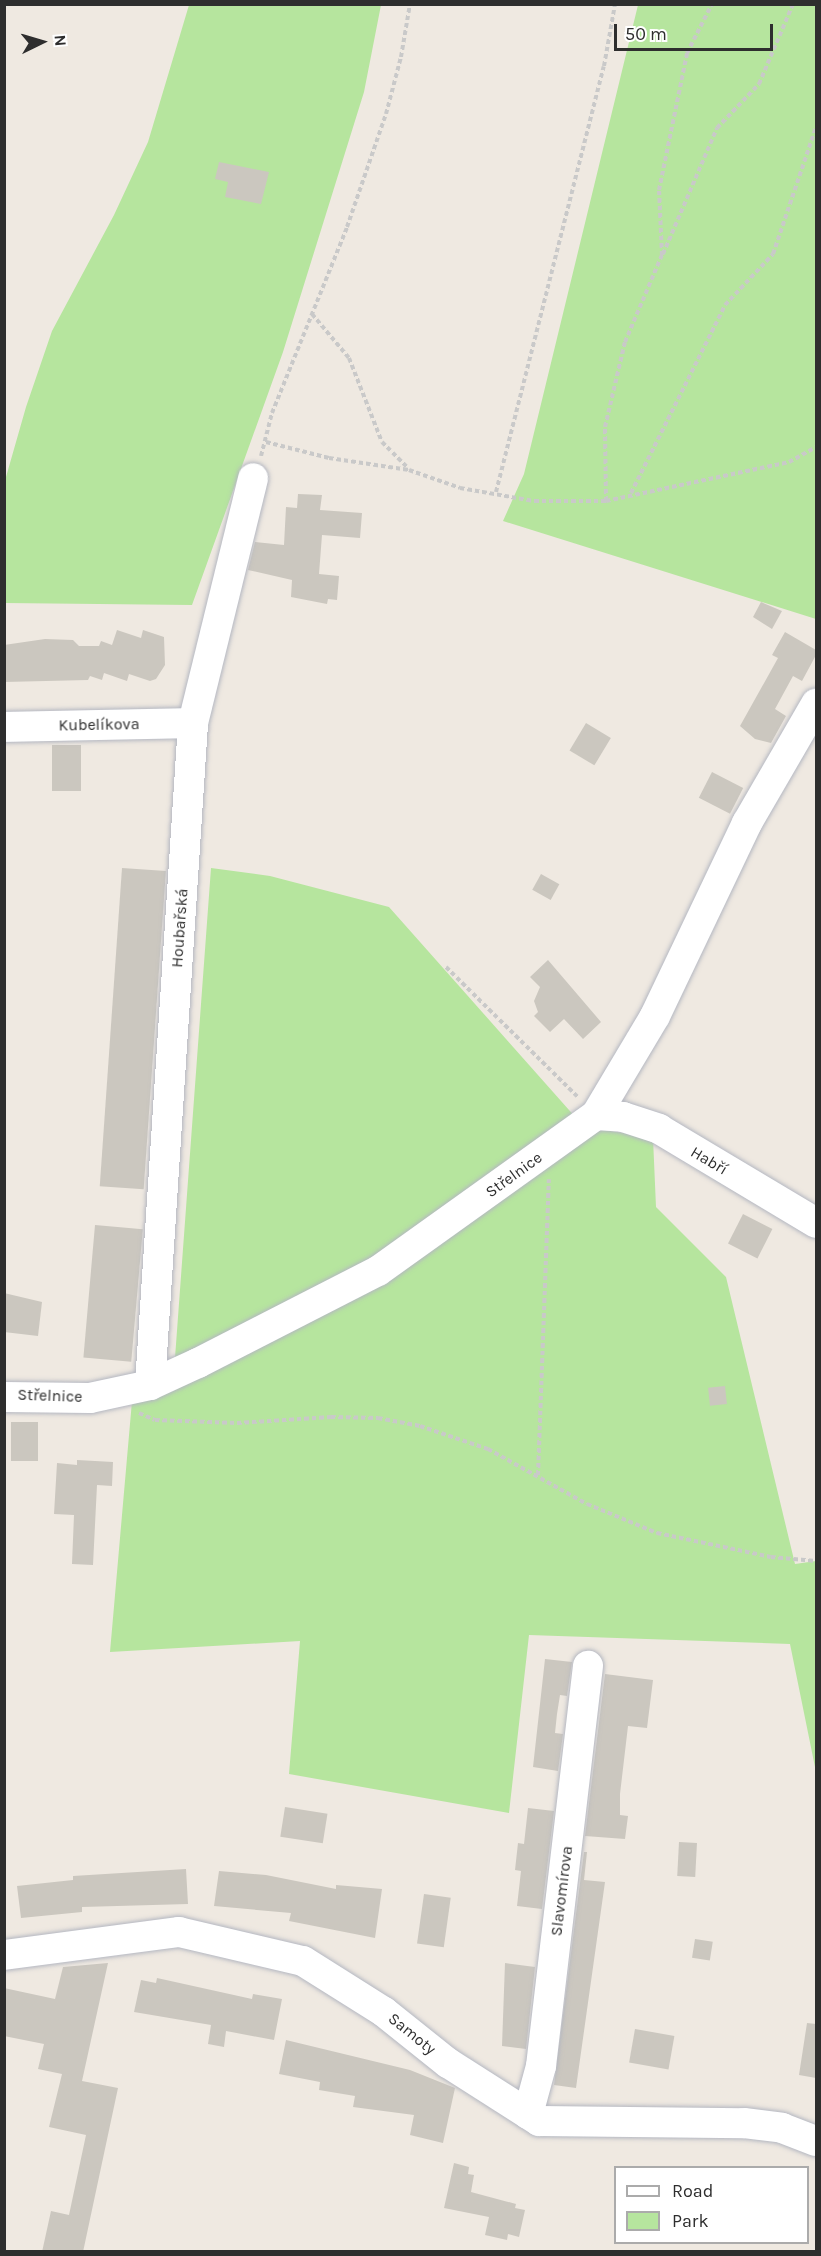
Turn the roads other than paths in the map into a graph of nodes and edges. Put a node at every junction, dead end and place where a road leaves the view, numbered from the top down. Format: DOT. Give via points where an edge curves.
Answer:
graph roads {
  1 [pos="253,478"];
  2 [pos="816,704"];
  3 [pos="194,723"];
  4 [pos="4,727"];
  5 [pos="596,1115"];
  6 [pos="816,1224"];
  7 [pos="150,1385"];
  8 [pos="4,1396"];
  9 [pos="588,1666"];
  10 [pos="4,1955"];
  11 [pos="528,2114"];
  12 [pos="816,2140"];
  1 -- 3 [label="street, Houbařská"];
  2 -- 5 [label="street, Střelnice" via="747,823 656,1016"];
  3 -- 4 [label="street, Kubelíkova"];
  3 -- 7 [label="street, Houbařská"];
  5 -- 6 [label="street, Habří" via="623,1117 659,1129"];
  5 -- 7 [label="street, Střelnice" via="378,1271 283,1322"];
  7 -- 8 [label="street, Střelnice" via="71,1400 27,1394"];
  9 -- 11 [label="street, Slavomírova" via="541,2066"];
  10 -- 11 [label="street, Samoty" via="179,1932 303,1961 384,2012 448,2063"];
  11 -- 12 [label="street, Samoty" via="539,2121 603,2124 744,2123 782,2128"];
}
